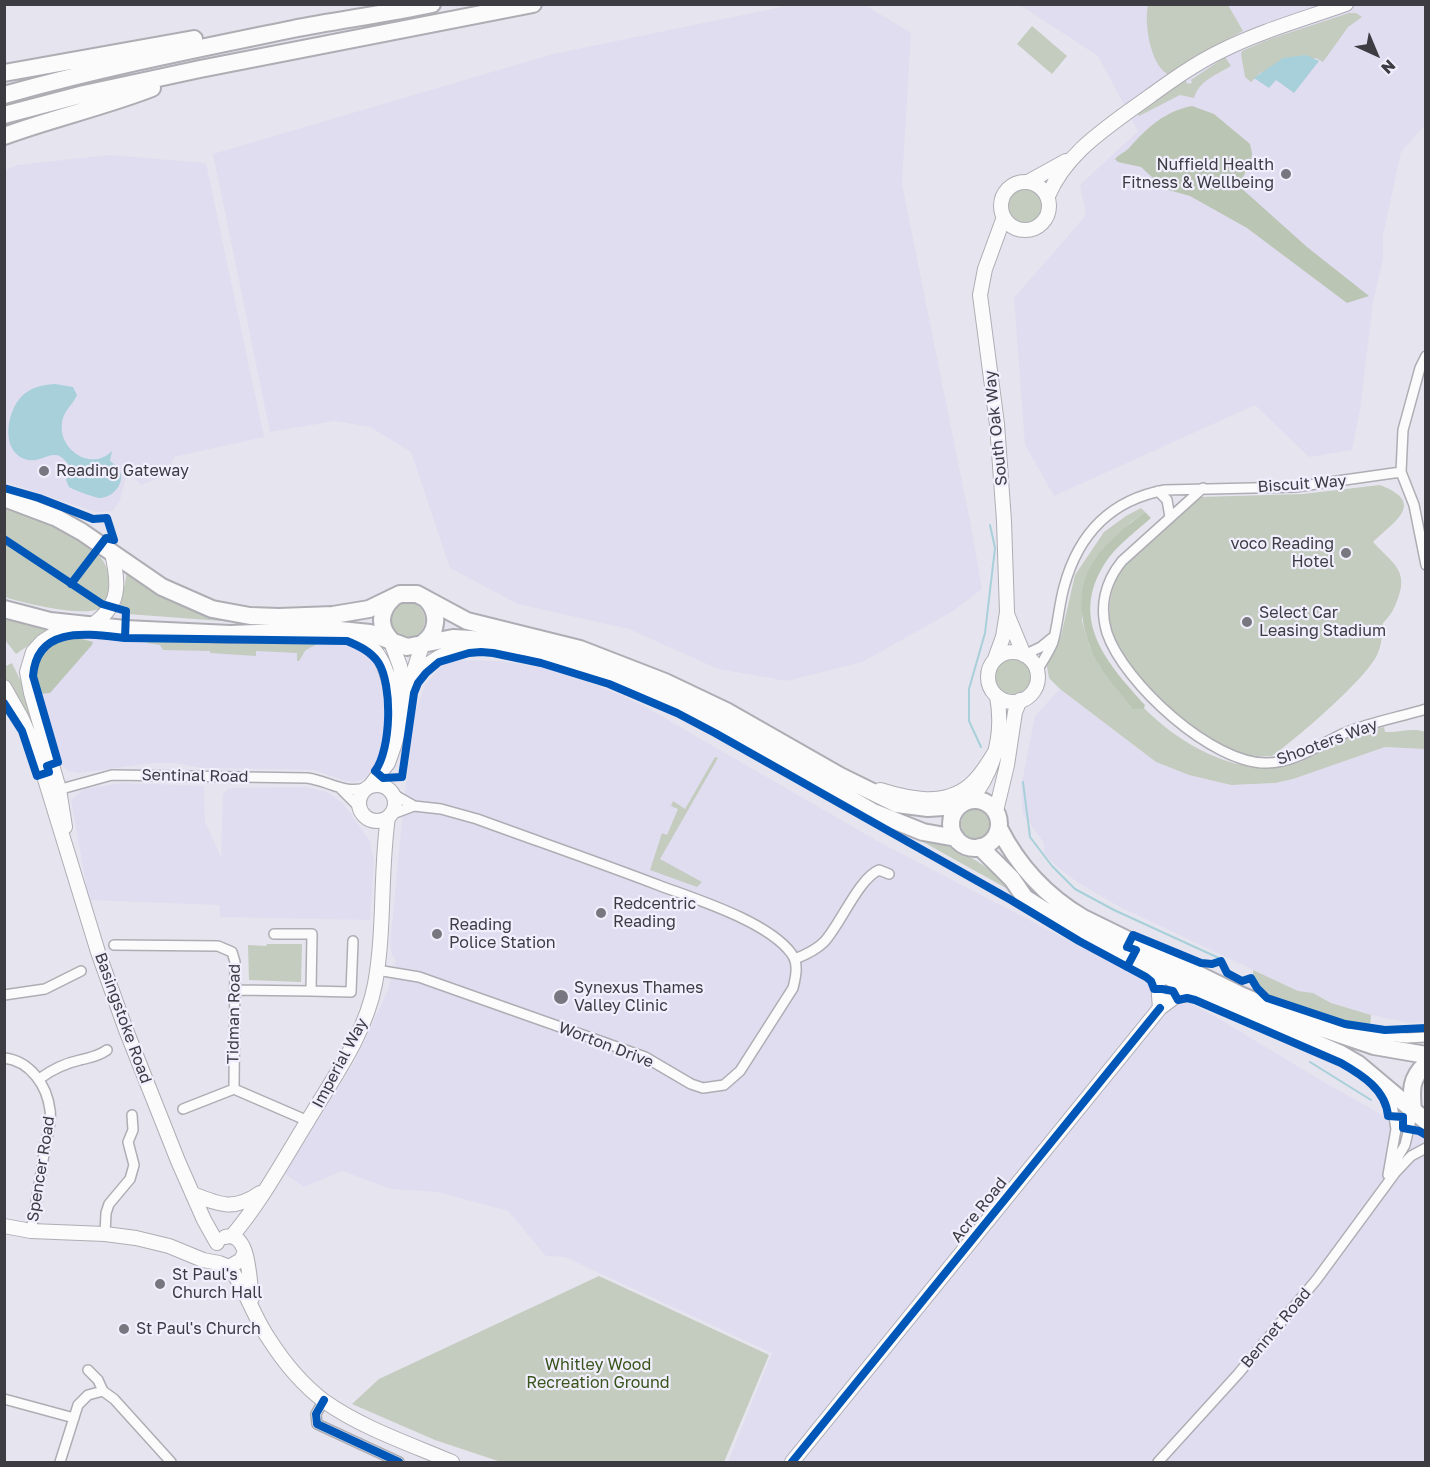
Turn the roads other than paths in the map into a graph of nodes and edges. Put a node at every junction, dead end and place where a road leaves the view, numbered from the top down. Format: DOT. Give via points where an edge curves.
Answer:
graph roads {
  1 [pos="432,4"];
  2 [pos="533,4"];
  3 [pos="1346,4"];
  4 [pos="294,29"];
  5 [pos="200,69"];
  6 [pos="4,73"];
  7 [pos="4,95"];
  8 [pos="4,115"];
  9 [pos="4,136"];
  10 [pos="1071,158"];
  11 [pos="1028,182"];
  12 [pos="1048,196"];
  13 [pos="1004,217"];
  14 [pos="1023,230"];
  15 [pos="994,246"];
  16 [pos="1425,356"];
  17 [pos="1401,472"];
  18 [pos="1203,488"];
  19 [pos="1158,491"];
  20 [pos="4,498"];
  21 [pos="1170,517"];
  22 [pos="112,553"];
  23 [pos="1425,565"];
  24 [pos="393,598"];
  25 [pos="426,599"];
  26 [pos="4,609"];
  27 [pos="1007,612"];
  28 [pos="87,625"];
  29 [pos="340,630"];
  30 [pos="1054,636"];
  31 [pos="390,639"];
  32 [pos="498,642"];
  33 [pos="423,643"];
  34 [pos="1024,655"];
  35 [pos="995,659"];
  36 [pos="1037,671"];
  37 [pos="411,679"];
  38 [pos="4,687"];
  39 [pos="997,696"];
  40 [pos="404,700"];
  41 [pos="1020,700"];
  42 [pos="1425,709"];
  43 [pos="398,733"];
  44 [pos="995,752"];
  45 [pos="388,763"];
  46 [pos="840,776"];
  47 [pos="369,787"];
  48 [pos="341,789"];
  49 [pos="54,791"];
  50 [pos="391,792"];
  51 [pos="965,803"];
  52 [pos="414,806"];
  53 [pos="996,811"];
  54 [pos="364,813"];
  55 [pos="389,816"];
  56 [pos="999,828"];
  57 [pos="956,838"];
  58 [pos="384,846"];
  59 [pos="980,847"];
  60 [pos="889,874"];
  61 [pos="274,934"];
  62 [pos="312,934"];
  63 [pos="323,934"];
  64 [pos="354,941"];
  65 [pos="114,945"];
  66 [pos="795,959"];
  67 [pos="1151,969"];
  68 [pos="376,970"];
  69 [pos="81,971"];
  70 [pos="235,990"];
  71 [pos="311,991"];
  72 [pos="1199,992"];
  73 [pos="4,995"];
  74 [pos="1160,1008"];
  75 [pos="1337,1033"];
  76 [pos="1425,1037"];
  77 [pos="107,1050"];
  78 [pos="1425,1055"];
  79 [pos="4,1058"];
  80 [pos="1425,1064"];
  81 [pos="39,1079"];
  82 [pos="234,1089"];
  83 [pos="1390,1092"];
  84 [pos="183,1109"];
  85 [pos="132,1115"];
  86 [pos="1419,1116"];
  87 [pos="308,1121"];
  88 [pos="1425,1148"];
  89 [pos="1388,1175"];
  90 [pos="1385,1186"];
  91 [pos="263,1192"];
  92 [pos="193,1194"];
  93 [pos="4,1226"];
  94 [pos="32,1231"];
  95 [pos="105,1234"];
  96 [pos="223,1249"];
  97 [pos="244,1251"];
  98 [pos="256,1317"];
  99 [pos="88,1370"];
  100 [pos="104,1391"];
  101 [pos="4,1399"];
  102 [pos="324,1401"];
  103 [pos="74,1418"];
  104 [pos="60,1462"];
  105 [pos="171,1462"];
  106 [pos="399,1462"];
  107 [pos="453,1462"];
  108 [pos="792,1462"];
  109 [pos="1158,1462"];
  1 -- 4 [label="highway"];
  2 -- 5 [label="highway"];
  3 -- 10 [label="street" via="1265,32 1203,61 1146,99"];
  4 -- 6 [label="highway" via="247,30"];
  4 -- 7 [label="highway" via="82,74"];
  5 -- 8 [label="highway"];
  5 -- 9 [label="highway" via="128,97"];
  10 -- 11 [label="street"];
  10 -- 12 [label="street"];
  11 -- 12 [label="street" via="1042,188"];
  11 -- 13 [label="street" via="1007,190 1001,206"];
  12 -- 14 [label="street" via="1050,208 1046,218 1036,227"];
  13 -- 14 [label="street"];
  13 -- 15 [label="street, South Oak Way"];
  14 -- 15 [label="street"];
  15 -- 27 [label="street, South Oak Way" via="984,269 980,295 1002,478"];
  16 -- 17 [label="street" via="1403,430"];
  17 -- 18 [label="street, Biscuit Way" via="1295,487"];
  17 -- 23 [label="street" via="1414,505"];
  18 -- 19 [label="street, Biscuit Way"];
  18 -- 21 [label="street, Shooters Way"];
  19 -- 21 [label="street" via="1167,500"];
  19 -- 30 [label="street, Biscuit Way" via="1118,507 1086,537 1070,567"];
  20 -- 22 [label="highway" via="57,518"];
  21 -- 42 [label="street, Shooters Way" via="1112,572 1103,612 1108,636 1121,659 1155,700 1187,730 1234,756 1274,763 1366,725"];
  22 -- 24 [label="highway" via="187,599 212,609 250,616 346,614"];
  22 -- 28 [label="street, Basingstoke Road" via="116,575 114,601 107,613"];
  24 -- 25 [label="highway" via="409,593"];
  24 -- 31 [label="highway" via="382,615 382,626"];
  25 -- 33 [label="highway" via="434,610 435,624"];
  25 -- 46 [label="highway" via="467,621 580,649 644,673 726,711"];
  26 -- 28 [label="highway" via="44,620"];
  27 -- 34 [label="street, South Oak Way"];
  27 -- 35 [label="street, South Oak Way"];
  28 -- 29 [label="highway" via="208,633"];
  28 -- 49 [label="street, Basingstoke Road" via="46,638 33,652 27,667"];
  29 -- 31 [label="highway"];
  29 -- 43 [label="street" via="367,645 381,659"];
  30 -- 34 [label="street"];
  30 -- 36 [label="street, Biscuit Way"];
  31 -- 33 [label="highway" via="407,647"];
  31 -- 40 [label="street" via="400,666"];
  32 -- 33 [label="highway" via="453,638"];
  32 -- 37 [label="street" via="439,656"];
  32 -- 57 [label="highway" via="553,654 638,684 719,723 873,813 923,832"];
  33 -- 37 [label="street"];
  34 -- 35 [label="street" via="1011,652"];
  34 -- 36 [label="street"];
  35 -- 39 [label="street" via="988,680"];
  36 -- 41 [label="street" via="1033,690"];
  37 -- 40 [label="street"];
  38 -- 49 [label="street, Basingstoke Road"];
  39 -- 41 [label="street"];
  39 -- 44 [label="street"];
  40 -- 43 [label="street"];
  41 -- 53 [label="street"];
  43 -- 45 [label="street"];
  44 -- 46 [label="street" via="968,787 941,798 902,796"];
  44 -- 51 [label="street" via="990,772"];
  45 -- 47 [label="street"];
  45 -- 50 [label="street"];
  46 -- 51 [label="highway" via="907,806 928,808"];
  47 -- 48 [label="street, Sentinal Road"];
  47 -- 50 [label="street" via="380,785"];
  47 -- 54 [label="street" via="360,798"];
  48 -- 49 [label="street, Sentinal Road" via="307,778 112,775"];
  48 -- 54 [label="street, Sentinal Road"];
  49 -- 92 [label="street, Basingstoke Road" via="58,825 106,973"];
  50 -- 52 [label="street"];
  50 -- 55 [label="street" via="395,805"];
  51 -- 53 [label="highway" via="982,800"];
  51 -- 57 [label="highway" via="953,813 952,831"];
  52 -- 55 [label="street"];
  52 -- 66 [label="street" via="477,819 700,899 769,934"];
  53 -- 56 [label="highway"];
  54 -- 55 [label="street" via="378,820"];
  54 -- 58 [label="street, Imperial Way"];
  55 -- 58 [label="street, Imperial Way"];
  56 -- 59 [label="highway" via="990,842"];
  56 -- 75 [label="highway" via="1024,868 1069,910 1238,994"];
  57 -- 59 [label="highway" via="967,846"];
  58 -- 68 [label="street, Imperial Way"];
  59 -- 67 [label="highway" via="1025,898 1072,928"];
  60 -- 66 [label="street" via="874,872 826,940"];
  61 -- 62 [label="street"];
  62 -- 63 [label="street"];
  62 -- 71 [label="street"];
  64 -- 71 [label="street" via="351,992"];
  65 -- 70 [label="street, Tidman Road" via="226,948 235,958"];
  66 -- 68 [label="street, Worton Drive" via="793,988 740,1071 724,1085 703,1088 645,1057 419,977"];
  67 -- 72 [label="highway"];
  67 -- 74 [label="street" via="1158,983"];
  68 -- 87 [label="street, Imperial Way" via="362,1026"];
  69 -- 73 [label="street" via="45,989"];
  70 -- 71 [label="street"];
  70 -- 82 [label="street, Tidman Road"];
  72 -- 74 [label="street, Acre Road" via="1176,996"];
  72 -- 83 [label="highway" via="1339,1053"];
  74 -- 108 [label="street, Acre Road"];
  75 -- 76 [label="street"];
  75 -- 78 [label="highway" via="1374,1046"];
  77 -- 81 [label="street"];
  79 -- 81 [label="street" via="29,1069"];
  80 -- 86 [label="highway" via="1411,1085"];
  81 -- 94 [label="street, Spencer Road" via="47,1092 51,1113"];
  82 -- 84 [label="street, Tidman Road"];
  82 -- 87 [label="street, Tidman Road"];
  83 -- 86 [label="highway"];
  83 -- 89 [label="street, Bennet Road" via="1396,1129"];
  85 -- 95 [label="street" via="133,1130 128,1142 134,1165 130,1179 108,1204"];
  86 -- 89 [label="street, Bennet Road"];
  87 -- 91 [label="street, Imperial Way"];
  88 -- 90 [label="street, Bennet Road" via="1411,1156"];
  89 -- 90 [label="street, Bennet Road"];
  90 -- 109 [label="street, Bennet Road" via="1317,1279"];
  91 -- 92 [label="street" via="238,1205 219,1205"];
  91 -- 96 [label="street, Imperial Way"];
  91 -- 97 [label="street, Imperial Way"];
  92 -- 96 [label="street, Basingstoke Road"];
  93 -- 94 [label="street"];
  94 -- 95 [label="street"];
  95 -- 96 [label="street" via="157,1242 193,1255"];
  96 -- 97 [label="street" via="241,1260"];
  96 -- 97 [label="street" via="239,1239"];
  96 -- 98 [label="street, Basingstoke Road"];
  97 -- 98 [label="street, Basingstoke Road"];
  98 -- 102 [label="street, Basingstoke Road" via="280,1355"];
  99 -- 100 [label="street"];
  100 -- 103 [label="street" via="88,1395 78,1405"];
  100 -- 105 [label="street"];
  101 -- 103 [label="street"];
  102 -- 106 [label="street" via="316,1414 316,1424"];
  102 -- 107 [label="street, Basingstoke Road" via="380,1431"];
  103 -- 104 [label="street"];
}
